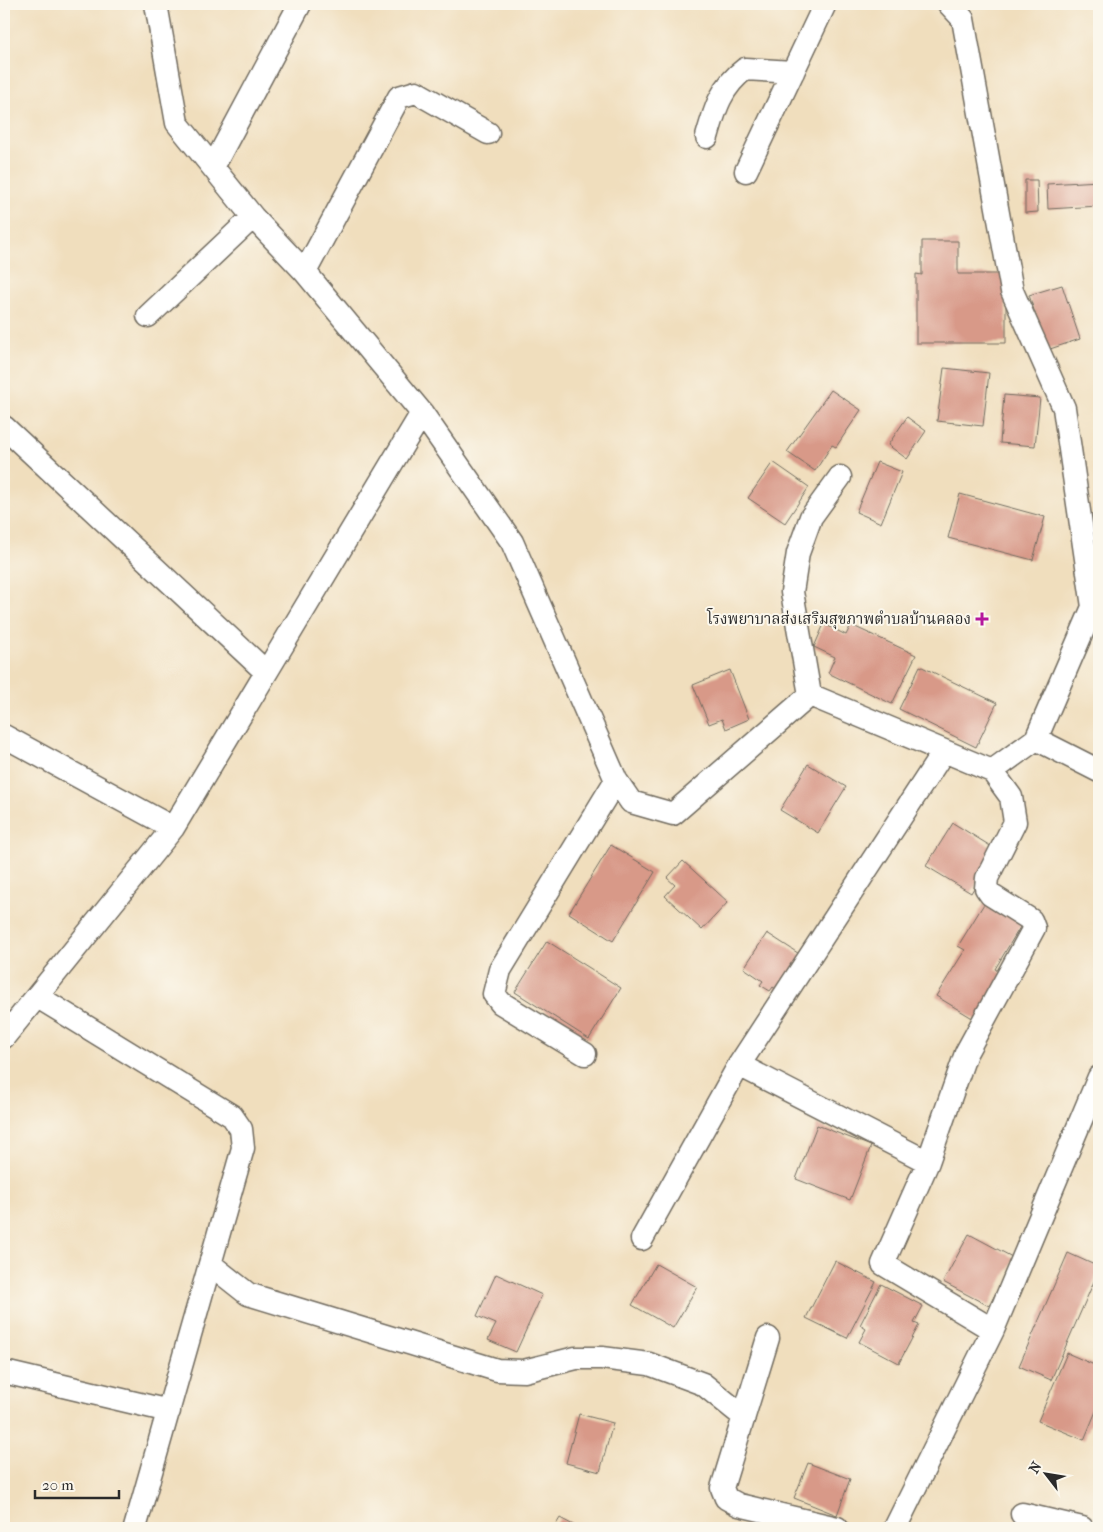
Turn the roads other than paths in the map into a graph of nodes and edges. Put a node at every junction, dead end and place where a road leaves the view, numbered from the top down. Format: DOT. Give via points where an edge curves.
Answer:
graph roads {
  1 [pos="156,4"];
  2 [pos="300,4"];
  3 [pos="825,4"];
  4 [pos="954,6"];
  5 [pos="793,72"];
  6 [pos="488,132"];
  7 [pos="707,137"];
  8 [pos="213,167"];
  9 [pos="746,171"];
  10 [pos="253,217"];
  11 [pos="305,272"];
  12 [pos="148,316"];
  13 [pos="422,413"];
  14 [pos="4,427"];
  15 [pos="840,477"];
  16 [pos="1096,608"];
  17 [pos="266,672"];
  18 [pos="810,695"];
  19 [pos="4,736"];
  20 [pos="1036,739"];
  21 [pos="944,751"];
  22 [pos="992,771"];
  23 [pos="1099,771"];
  24 [pos="616,780"];
  25 [pos="172,828"];
  26 [pos="38,997"];
  27 [pos="4,1037"];
  28 [pos="585,1054"];
  29 [pos="739,1065"];
  30 [pos="1099,1077"];
  31 [pos="928,1162"];
  32 [pos="642,1239"];
  33 [pos="210,1264"];
  34 [pos="993,1330"];
  35 [pos="768,1338"];
  36 [pos="4,1372"];
  37 [pos="169,1411"];
  38 [pos="744,1417"];
  39 [pos="1022,1514"];
  40 [pos="135,1528"];
  41 [pos="837,1528"];
  42 [pos="895,1528"];
  43 [pos="1082,1528"];
  1 -- 8 [label="street" via="177,123"];
  2 -- 8 [label="street"];
  3 -- 5 [label="street"];
  4 -- 16 [label="street" via="963,19 1012,291 1064,408"];
  5 -- 7 [label="street" via="745,69 735,76 717,101"];
  5 -- 9 [label="street"];
  6 -- 11 [label="street" via="416,92 400,97"];
  8 -- 10 [label="street"];
  10 -- 11 [label="street"];
  10 -- 12 [label="street"];
  11 -- 13 [label="street"];
  13 -- 17 [label="street"];
  13 -- 24 [label="street" via="512,542"];
  14 -- 17 [label="street"];
  15 -- 18 [label="street" via="811,517 798,553 792,592"];
  16 -- 20 [label="street"];
  17 -- 25 [label="street"];
  18 -- 21 [label="street"];
  18 -- 24 [label="street" via="672,814 631,802"];
  19 -- 25 [label="street"];
  20 -- 22 [label="street"];
  20 -- 23 [label="street"];
  21 -- 22 [label="street"];
  21 -- 29 [label="street"];
  22 -- 31 [label="street" via="1011,798 1015,822 987,878 986,888 991,895 1031,920 1034,928 966,1053"];
  24 -- 28 [label="street" via="500,970 494,994 501,1004"];
  25 -- 26 [label="street"];
  26 -- 27 [label="street"];
  26 -- 33 [label="street" via="232,1116 241,1129 244,1148"];
  29 -- 31 [label="street"];
  29 -- 32 [label="street"];
  30 -- 34 [label="street"];
  31 -- 34 [label="street" via="884,1264"];
  33 -- 37 [label="street"];
  33 -- 38 [label="street" via="248,1294 497,1370 524,1371 576,1358 649,1364 703,1384"];
  34 -- 42 [label="street"];
  35 -- 38 [label="street"];
  36 -- 37 [label="street"];
  37 -- 40 [label="street"];
  38 -- 41 [label="street" via="722,1488 726,1498 739,1505"];
  39 -- 43 [label="street"];
}
